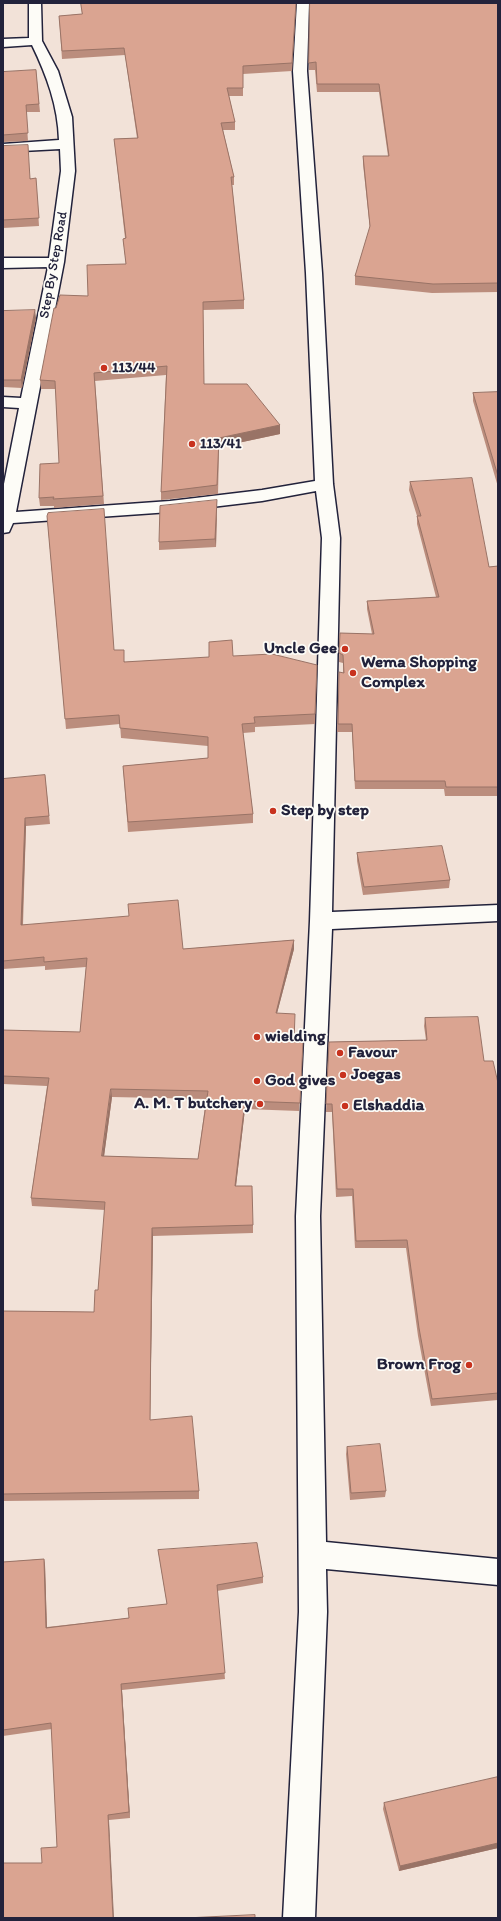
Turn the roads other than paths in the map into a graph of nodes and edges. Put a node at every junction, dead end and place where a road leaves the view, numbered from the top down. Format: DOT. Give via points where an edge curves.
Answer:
graph roads {
  1 [pos="35,3"];
  2 [pos="302,3"];
  3 [pos="36,41"];
  4 [pos="3,43"];
  5 [pos="67,144"];
  6 [pos="3,148"];
  7 [pos="56,262"];
  8 [pos="3,263"];
  9 [pos="3,402"];
  10 [pos="28,402"];
  11 [pos="324,484"];
  12 [pos="5,523"];
  13 [pos="498,913"];
  14 [pos="321,921"];
  15 [pos="312,1554"];
  16 [pos="498,1572"];
  17 [pos="299,1918"];
  1 -- 3 [label="street, Step By Step Road"];
  2 -- 11 [label="street" via="300,71 314,273"];
  3 -- 4 [label="street"];
  3 -- 5 [label="street, Step By Step Road" via="51,71 65,117"];
  5 -- 6 [label="street"];
  5 -- 7 [label="street, Step By Step Road" via="66,193"];
  7 -- 8 [label="street"];
  7 -- 10 [label="street, Step By Step Road"];
  9 -- 10 [label="street"];
  10 -- 12 [label="street, Step By Step Road"];
  11 -- 12 [label="street" via="296,491 160,509"];
  11 -- 14 [label="street" via="330,538"];
  13 -- 14 [label="street"];
  14 -- 15 [label="street" via="308,1216"];
  15 -- 16 [label="street"];
  15 -- 17 [label="street" via="313,1612"];
}
